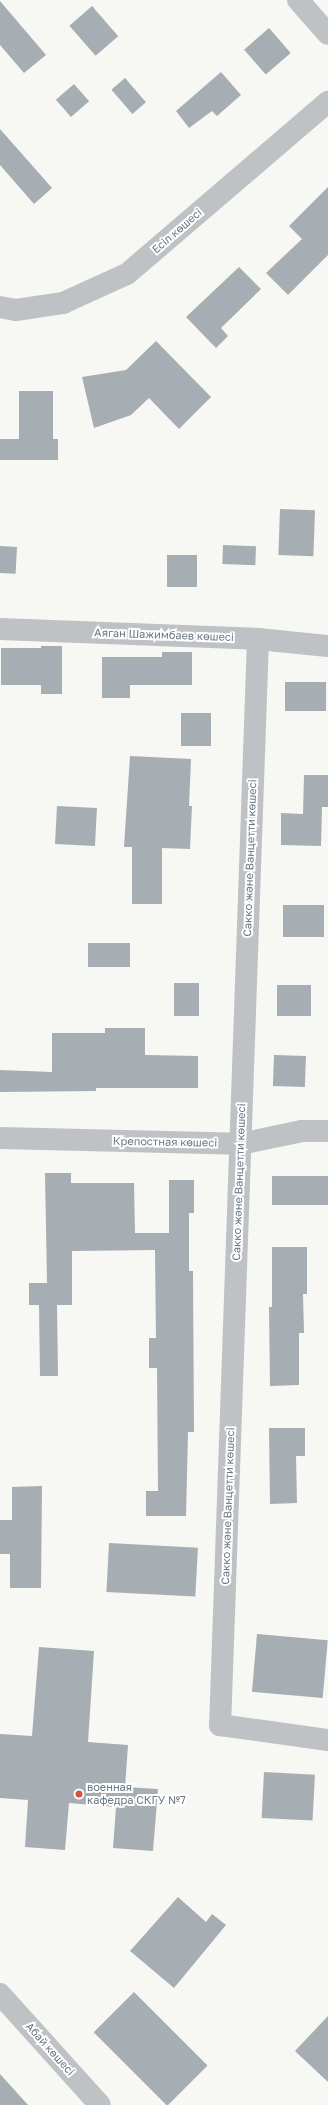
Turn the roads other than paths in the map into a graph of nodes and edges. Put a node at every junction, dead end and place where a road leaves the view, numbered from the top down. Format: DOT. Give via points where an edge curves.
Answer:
graph roads {
  1 [pos="298,0"];
  2 [pos="328,34"];
  3 [pos="328,102"];
  4 [pos="0,307"];
  5 [pos="0,629"];
  6 [pos="258,639"];
  7 [pos="328,646"];
  8 [pos="328,1131"];
  9 [pos="0,1138"];
  10 [pos="240,1144"];
  11 [pos="328,1740"];
  12 [pos="0,1994"];
  13 [pos="100,2105"];
  1 -- 2 [label="street"];
  3 -- 4 [label="street, Есіл көшесі" via="127,274 63,303 16,310"];
  5 -- 6 [label="street, Аяган Шажимбаев көшесі"];
  6 -- 7 [label="street, Аяган Шажимбаев көшесі"];
  6 -- 10 [label="street, Сакко және Ванцетти көшесі"];
  8 -- 10 [label="street, Крепостная көшесі" via="302,1131"];
  9 -- 10 [label="street, Крепостная көшесі"];
  10 -- 11 [label="street, Сакко және Ванцетти көшесі" via="220,1725"];
  12 -- 13 [label="street, Абай көшесі"];
}
